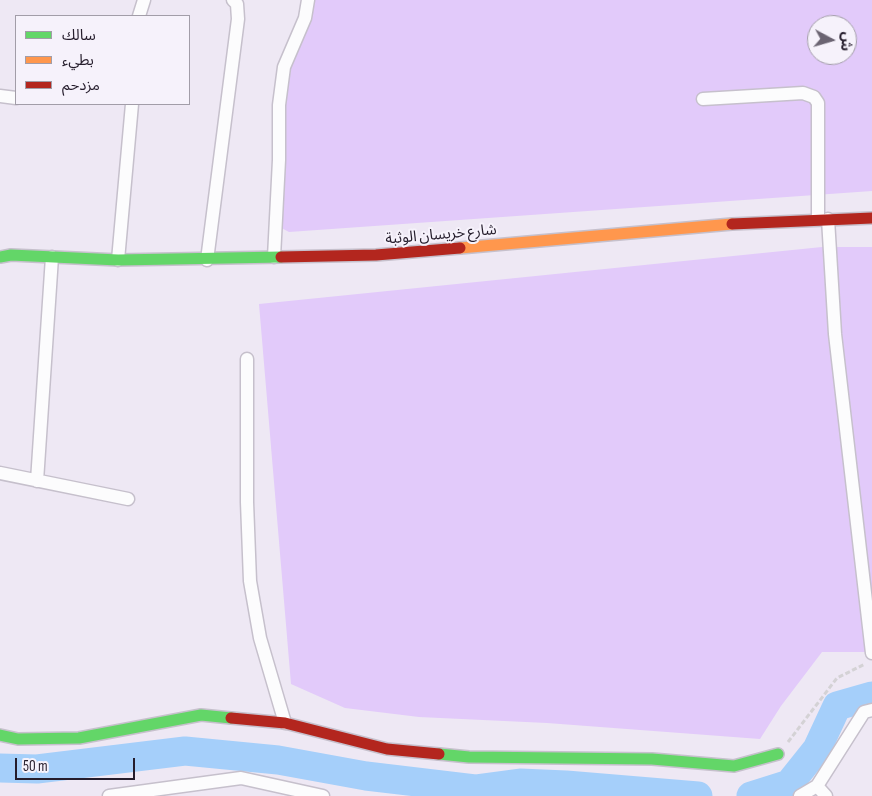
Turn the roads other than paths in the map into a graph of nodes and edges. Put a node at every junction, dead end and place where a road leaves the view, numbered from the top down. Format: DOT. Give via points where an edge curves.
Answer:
graph roads {
  1 [pos="144,0"];
  2 [pos="234,0"];
  3 [pos="308,0"];
  4 [pos="140,15"];
  5 [pos="0,96"];
  6 [pos="15,98"];
  7 [pos="703,99"];
  8 [pos="132,105"];
  9 [pos="872,218"];
  10 [pos="823,219"];
  11 [pos="4,255"];
  12 [pos="52,257"];
  13 [pos="274,257"];
  14 [pos="118,260"];
  15 [pos="207,260"];
  16 [pos="247,360"];
  17 [pos="0,473"];
  18 [pos="37,481"];
  19 [pos="128,499"];
  20 [pos="872,653"];
  21 [pos="872,710"];
  22 [pos="285,723"];
  23 [pos="0,735"];
  24 [pos="778,754"];
  25 [pos="817,786"];
  26 [pos="296,793"];
  27 [pos="108,796"];
  28 [pos="323,796"];
  29 [pos="800,796"];
  30 [pos="826,796"];
  1 -- 4 [label="street"];
  2 -- 15 [label="street" via="238,19"];
  3 -- 13 [label="street" via="284,67 279,105"];
  5 -- 6 [label="street"];
  7 -- 10 [label="street" via="803,93 814,97 818,102"];
  8 -- 14 [label="street"];
  9 -- 10 [label="street, شارع خريسان الوثبة"];
  10 -- 13 [label="street, شارع خريسان الوثبة" via="710,224 376,255"];
  10 -- 20 [label="street"];
  11 -- 12 [label="street, شارع خريسان الوثبة"];
  12 -- 14 [label="street, شارع خريسان الوثبة"];
  12 -- 18 [label="street"];
  13 -- 15 [label="street, شارع خريسان الوثبة"];
  14 -- 15 [label="street, شارع خريسان الوثبة"];
  16 -- 22 [label="street" via="250,581 260,638"];
  17 -- 18 [label="street"];
  18 -- 19 [label="street"];
  21 -- 25 [label="street" via="864,712"];
  22 -- 23 [label="street" via="201,715 79,738 18,739"];
  22 -- 24 [label="street" via="387,749 469,757 652,759 734,766"];
  25 -- 29 [label="street"];
  25 -- 30 [label="street"];
  26 -- 27 [label="street" via="241,778"];
  26 -- 28 [label="street"];
}
